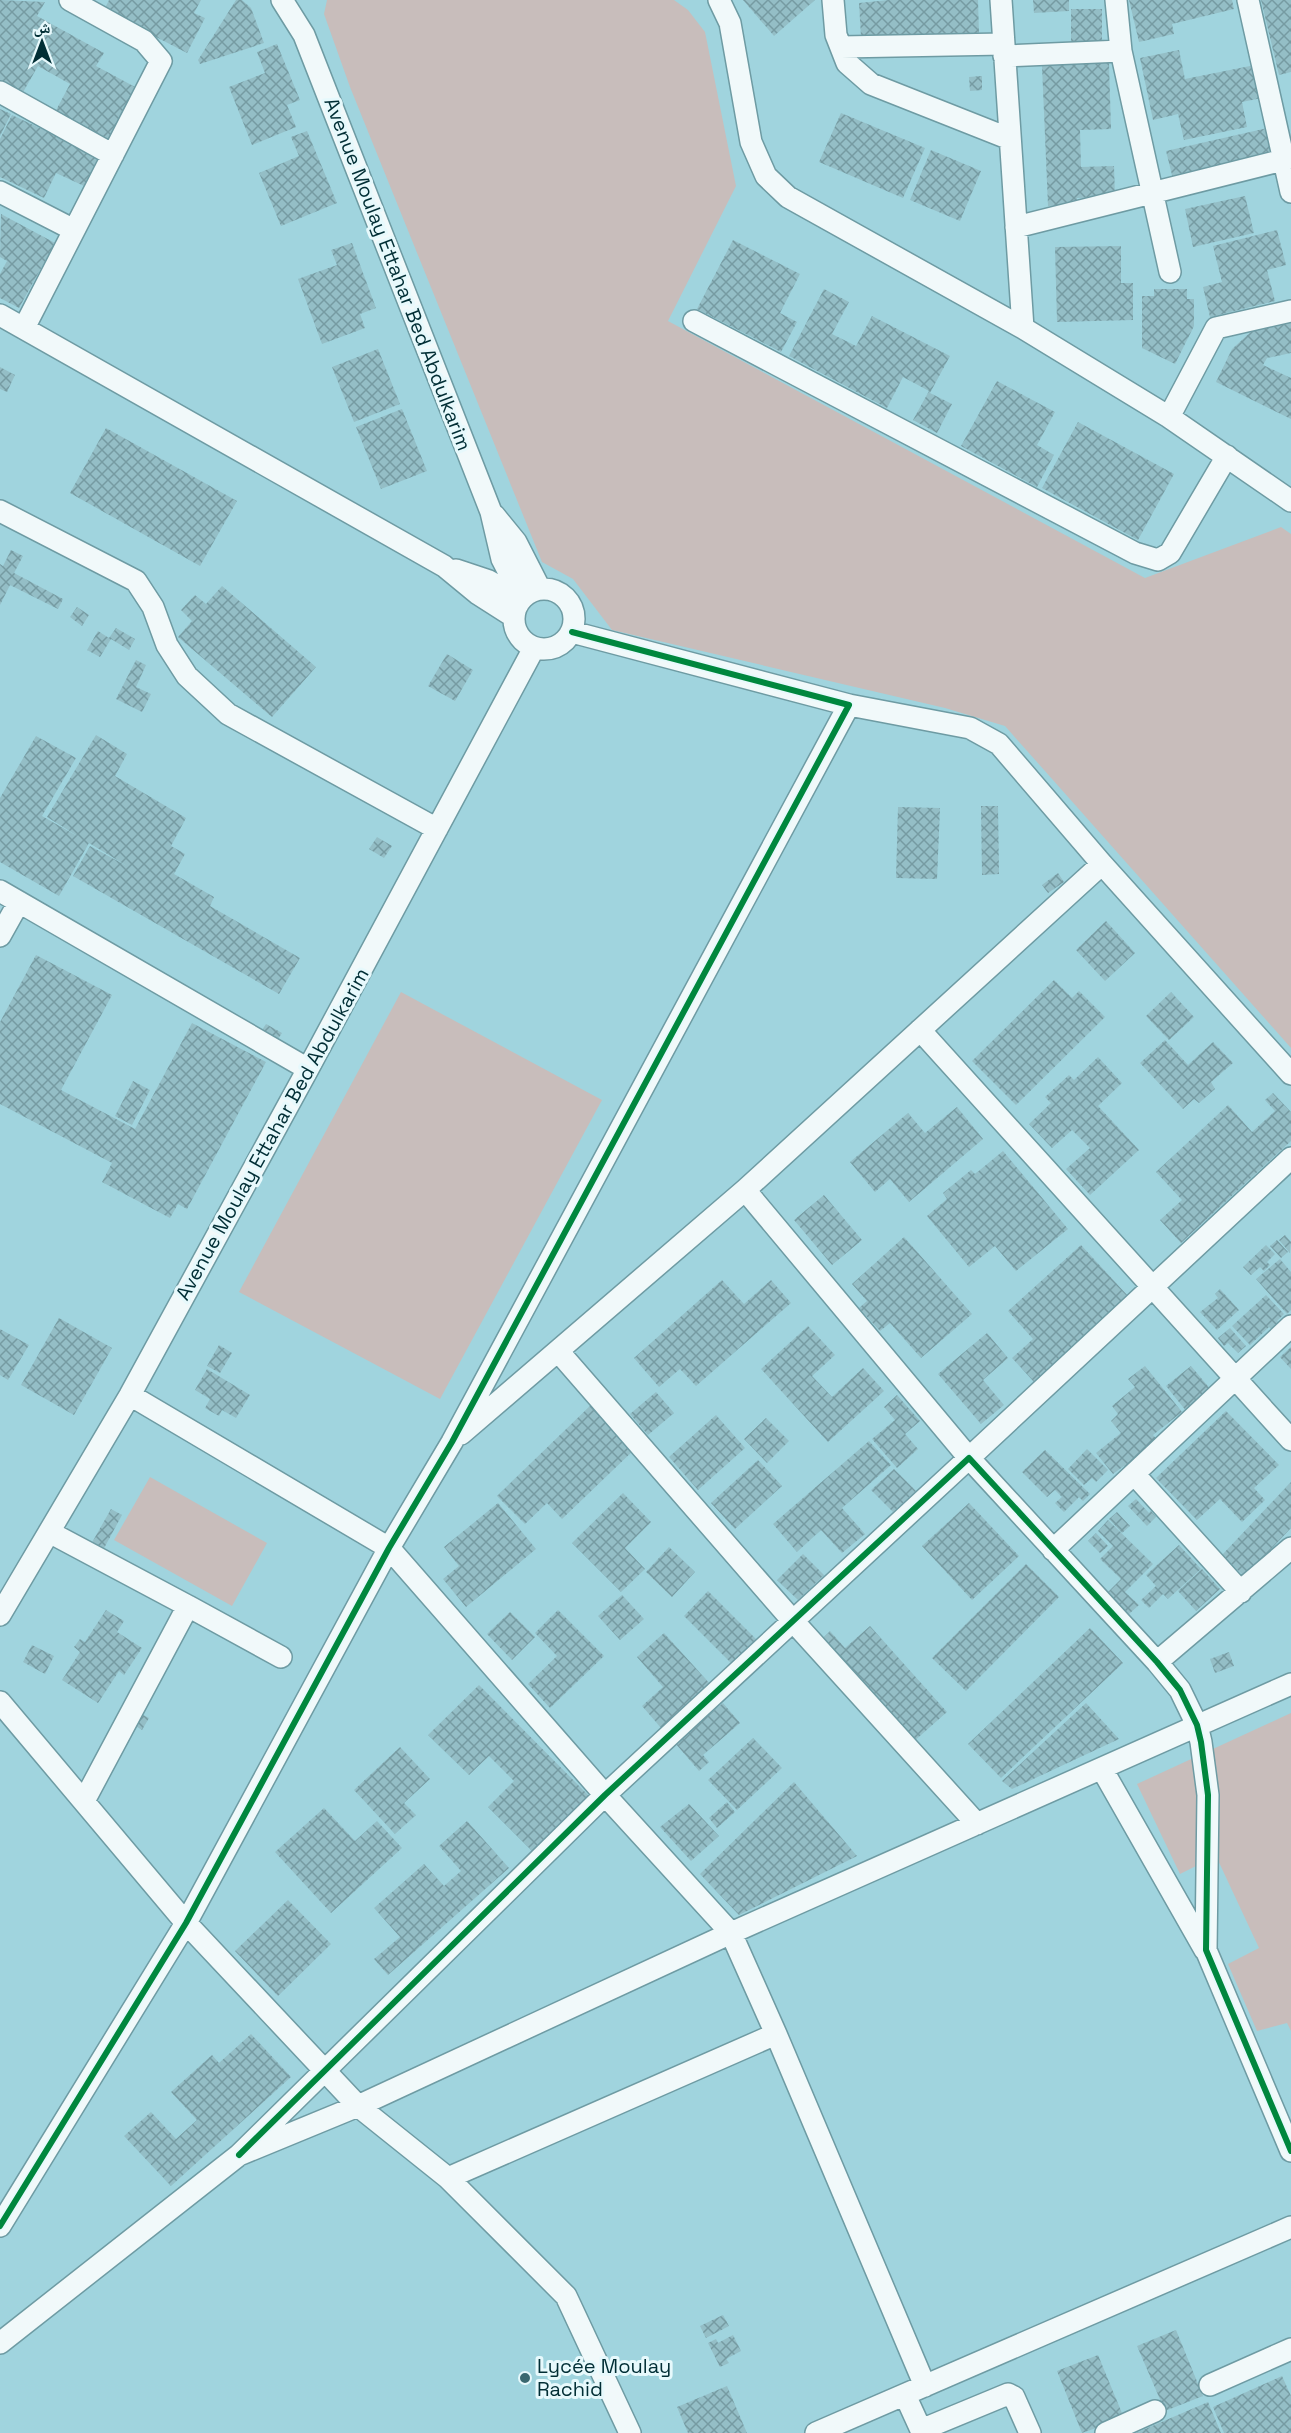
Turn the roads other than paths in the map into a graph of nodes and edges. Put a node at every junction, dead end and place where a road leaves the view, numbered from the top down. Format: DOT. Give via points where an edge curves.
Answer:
graph roads {
  1 [pos="70,0"];
  2 [pos="282,0"];
  3 [pos="301,0"];
  4 [pos="719,0"];
  5 [pos="833,0"];
  6 [pos="1001,0"];
  7 [pos="1116,0"];
  8 [pos="1248,0"];
  9 [pos="304,35"];
  10 [pos="841,47"];
  11 [pos="1004,50"];
  12 [pos="1121,51"];
  13 [pos="0,92"];
  14 [pos="1010,139"];
  15 [pos="113,155"];
  16 [pos="1287,159"];
  17 [pos="0,192"];
  18 [pos="1152,192"];
  19 [pos="1291,192"];
  20 [pos="1016,227"];
  21 [pos="74,231"];
  22 [pos="1170,272"];
  23 [pos="1291,311"];
  24 [pos="0,315"];
  25 [pos="694,321"];
  26 [pos="24,328"];
  27 [pos="1023,328"];
  28 [pos="1169,417"];
  29 [pos="1227,456"];
  30 [pos="1291,501"];
  31 [pos="0,511"];
  32 [pos="524,601"];
  33 [pos="572,632"];
  34 [pos="534,648"];
  35 [pos="849,705"];
  36 [pos="437,829"];
  37 [pos="1102,864"];
  38 [pos="0,891"];
  39 [pos="19,902"];
  40 [pos="0,936"];
  41 [pos="920,1030"];
  42 [pos="308,1069"];
  43 [pos="1291,1074"];
  44 [pos="1291,1158"];
  45 [pos="745,1190"];
  46 [pos="1152,1288"];
  47 [pos="1291,1326"];
  48 [pos="558,1351"];
  49 [pos="1236,1379"];
  50 [pos="130,1395"];
  51 [pos="1291,1440"];
  52 [pos="452,1442"];
  53 [pos="969,1458"];
  54 [pos="1134,1474"];
  55 [pos="49,1532"];
  56 [pos="389,1548"];
  57 [pos="1291,1548"];
  58 [pos="1053,1550"];
  59 [pos="1241,1592"];
  60 [pos="188,1606"];
  61 [pos="0,1615"];
  62 [pos="793,1621"];
  63 [pos="281,1657"];
  64 [pos="1157,1662"];
  65 [pos="1291,1684"];
  66 [pos="0,1702"];
  67 [pos="1197,1725"];
  68 [pos="1102,1769"];
  69 [pos="606,1795"];
  70 [pos="84,1801"];
  71 [pos="977,1824"];
  72 [pos="186,1923"];
  73 [pos="731,1933"];
  74 [pos="1206,1950"];
  75 [pos="776,2034"];
  76 [pos="325,2071"];
  77 [pos="358,2106"];
  78 [pos="1291,2151"];
  79 [pos="239,2155"];
  80 [pos="448,2178"];
  81 [pos="0,2226"];
  82 [pos="1291,2227"];
  83 [pos="0,2343"];
  84 [pos="1291,2349"];
  85 [pos="1210,2385"];
  86 [pos="925,2386"];
  87 [pos="905,2395"];
  88 [pos="1155,2411"];
  89 [pos="825,2431"];
  90 [pos="922,2432"];
  91 [pos="630,2433"];
  92 [pos="1030,2433"];
  93 [pos="1106,2433"];
  1 -- 15 [label="street" via="144,41 161,61"];
  2 -- 9 [label="street, Avenue Moulay Ettahar Bed Abdulkarim"];
  3 -- 9 [label="street, Avenue Moulay Ettahar Bed Abdulkarim"];
  4 -- 27 [label="street" via="730,23 752,142 766,176 788,196"];
  5 -- 10 [label="street"];
  6 -- 11 [label="street"];
  7 -- 12 [label="street"];
  8 -- 16 [label="street"];
  9 -- 32 [label="street, Avenue Moulay Ettahar Bed Abdulkarim" via="492,512 502,559"];
  10 -- 11 [label="street"];
  10 -- 14 [label="street" via="847,63 871,84"];
  11 -- 12 [label="street"];
  11 -- 14 [label="street"];
  12 -- 18 [label="street"];
  13 -- 15 [label="street"];
  14 -- 20 [label="street"];
  15 -- 21 [label="street"];
  16 -- 18 [label="street"];
  16 -- 19 [label="street"];
  17 -- 21 [label="street"];
  18 -- 20 [label="street"];
  18 -- 22 [label="street"];
  20 -- 27 [label="street"];
  21 -- 26 [label="street"];
  23 -- 28 [label="street" via="1216,328"];
  24 -- 26 [label="street"];
  25 -- 29 [label="street" via="1135,553 1158,560 1170,553"];
  26 -- 32 [label="street" via="444,566 489,581"];
  27 -- 28 [label="street"];
  28 -- 29 [label="street"];
  29 -- 30 [label="street"];
  31 -- 36 [label="street" via="136,581 187,676 228,714"];
  32 -- 33 [label="street" via="549,589 566,597 574,614"];
  32 -- 34 [label="street" via="514,627"];
  33 -- 34 [label="street" via="552,648"];
  33 -- 35 [label="street"];
  34 -- 36 [label="street, Avenue Moulay Ettahar Bed Abdulkarim"];
  35 -- 37 [label="street" via="970,728 999,744"];
  35 -- 52 [label="street"];
  36 -- 42 [label="street, Avenue Moulay Ettahar Bed Abdulkarim"];
  37 -- 41 [label="street"];
  37 -- 43 [label="street"];
  38 -- 39 [label="street"];
  39 -- 40 [label="street"];
  39 -- 42 [label="street"];
  41 -- 45 [label="street"];
  41 -- 46 [label="street"];
  42 -- 50 [label="street, Avenue Moulay Ettahar Bed Abdulkarim"];
  44 -- 46 [label="street"];
  45 -- 48 [label="street"];
  45 -- 53 [label="street"];
  46 -- 49 [label="street"];
  46 -- 53 [label="street"];
  47 -- 49 [label="street"];
  48 -- 52 [label="street"];
  48 -- 62 [label="street"];
  49 -- 51 [label="street"];
  49 -- 54 [label="street"];
  50 -- 55 [label="street, Avenue Moulay Ettahar Bed Abdulkarim"];
  50 -- 56 [label="street"];
  52 -- 56 [label="street"];
  53 -- 58 [label="street"];
  53 -- 62 [label="street"];
  54 -- 58 [label="street"];
  54 -- 59 [label="street"];
  55 -- 60 [label="street"];
  55 -- 61 [label="street, Avenue Moulay Ettahar Bed Abdulkarim"];
  56 -- 69 [label="street"];
  56 -- 72 [label="street"];
  57 -- 59 [label="street"];
  58 -- 64 [label="street"];
  59 -- 64 [label="street"];
  60 -- 63 [label="street"];
  60 -- 70 [label="street"];
  62 -- 69 [label="street"];
  62 -- 71 [label="street"];
  64 -- 67 [label="street" via="1180,1690"];
  65 -- 67 [label="street"];
  66 -- 70 [label="street"];
  67 -- 68 [label="street"];
  67 -- 74 [label="street" via="1208,1795"];
  68 -- 71 [label="street"];
  68 -- 74 [label="street"];
  69 -- 73 [label="street"];
  69 -- 76 [label="street"];
  70 -- 72 [label="street"];
  71 -- 73 [label="street"];
  72 -- 76 [label="street"];
  72 -- 81 [label="street"];
  73 -- 75 [label="street"];
  73 -- 77 [label="street"];
  74 -- 78 [label="street"];
  75 -- 80 [label="street"];
  75 -- 86 [label="street"];
  76 -- 77 [label="street"];
  76 -- 79 [label="street"];
  77 -- 79 [label="street"];
  77 -- 80 [label="street"];
  79 -- 83 [label="street"];
  80 -- 91 [label="street" via="566,2296"];
  82 -- 86 [label="street"];
  84 -- 85 [label="street"];
  86 -- 87 [label="street"];
  87 -- 89 [label="street"];
  87 -- 90 [label="street"];
  88 -- 93 [label="street"];
  90 -- 92 [label="street" via="1008,2394 1014,2397"];
}
